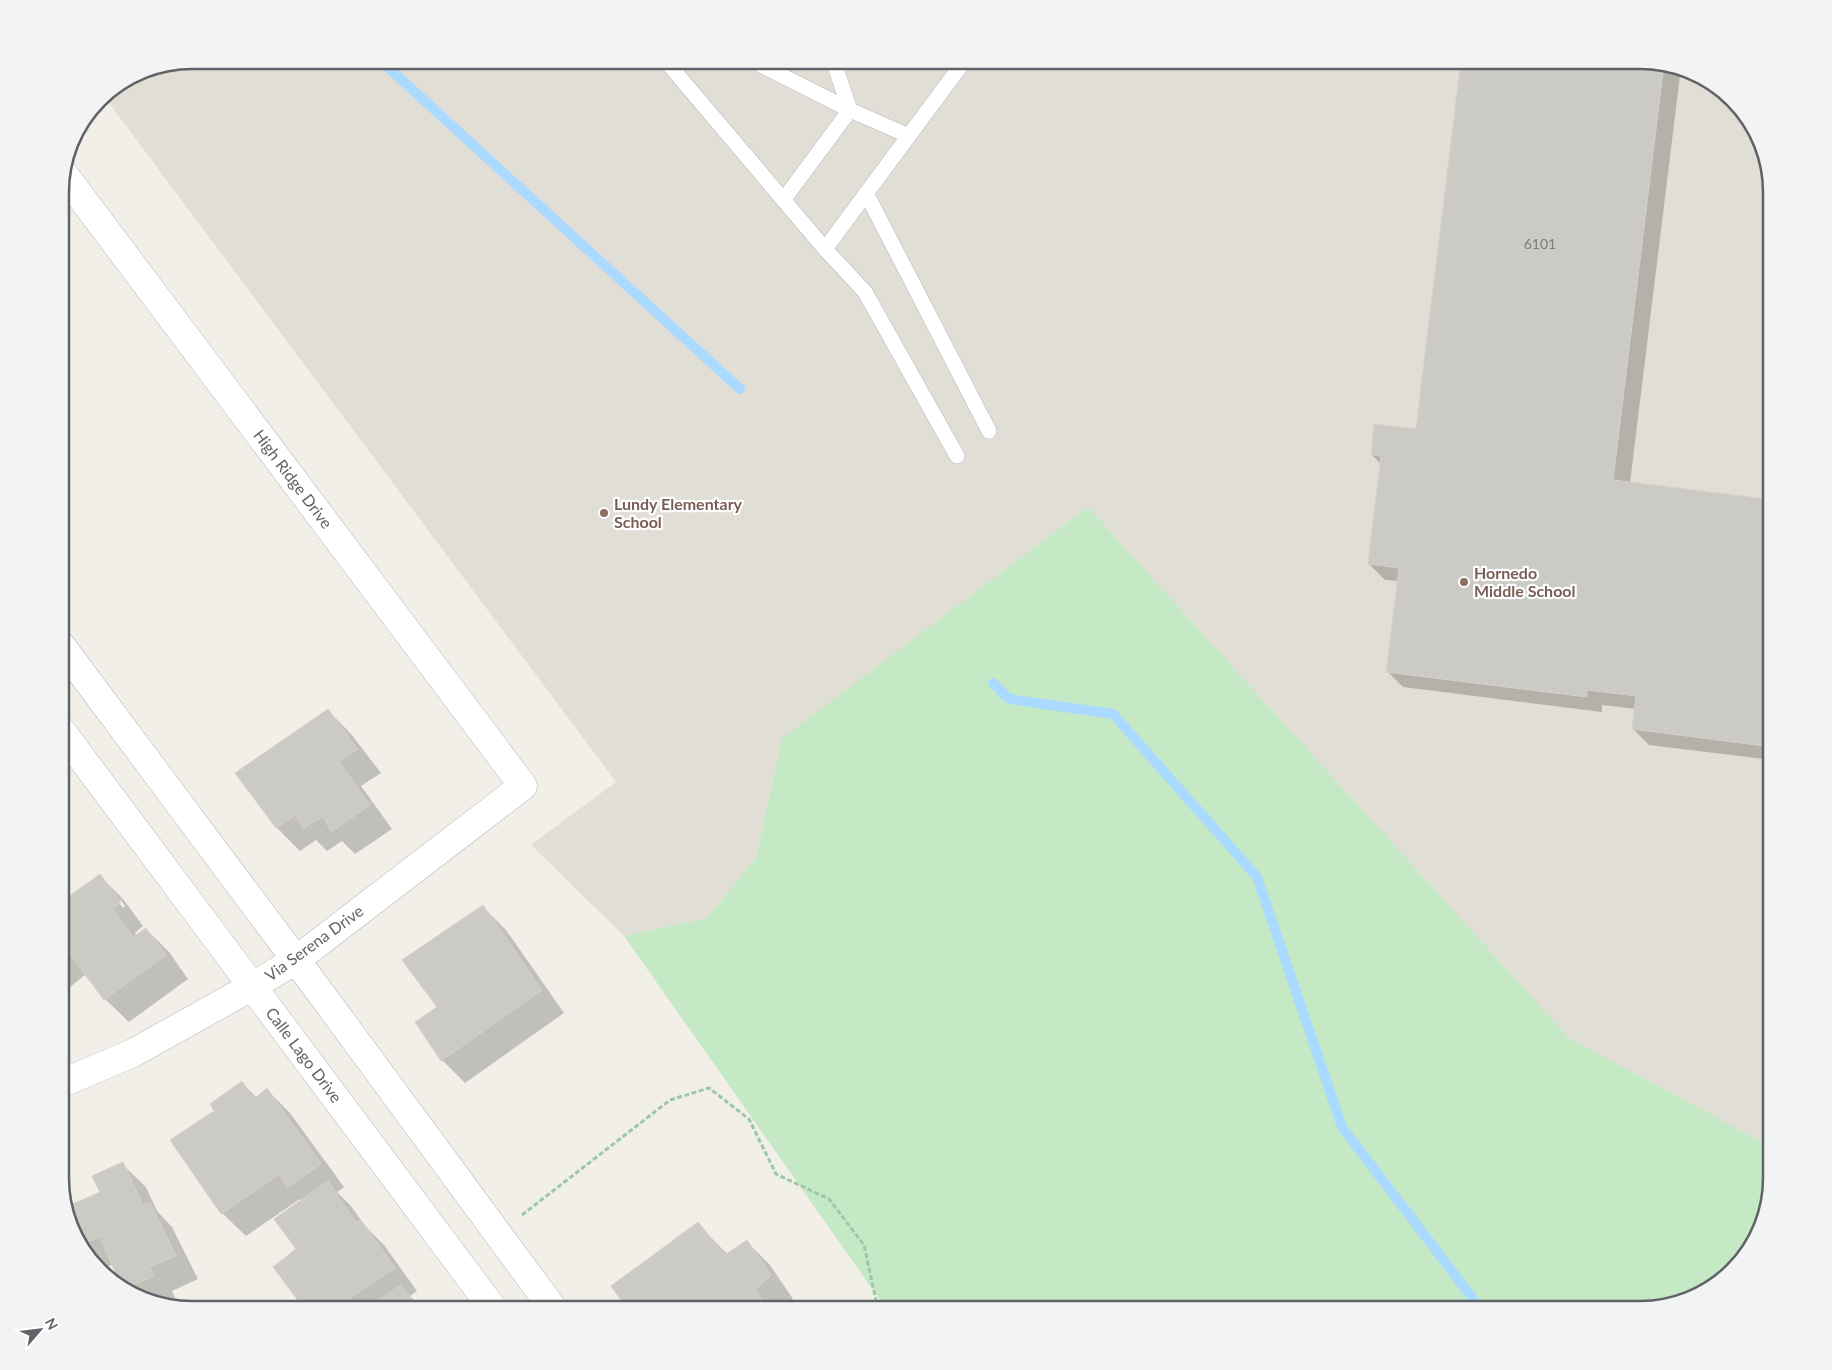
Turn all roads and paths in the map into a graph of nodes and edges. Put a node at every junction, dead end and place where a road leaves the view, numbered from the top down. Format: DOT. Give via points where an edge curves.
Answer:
graph roads {
  1 [pos="673,69"];
  2 [pos="769,69"];
  3 [pos="836,69"];
  4 [pos="958,69"];
  5 [pos="850,110"];
  6 [pos="909,136"];
  7 [pos="69,181"];
  8 [pos="866,193"];
  9 [pos="784,199"];
  10 [pos="825,249"];
  11 [pos="989,432"];
  12 [pos="957,456"];
  13 [pos="69,656"];
  14 [pos="69,741"];
  15 [pos="523,786"];
  16 [pos="296,960"];
  17 [pos="253,986"];
  18 [pos="69,1080"];
  19 [pos="498,1233"];
  20 [pos="487,1301"];
  21 [pos="547,1301"];
  22 [pos="876,1301"];
  1 -- 9 [label="lane"];
  2 -- 5 [label="lane"];
  3 -- 5 [label="lane"];
  4 -- 6 [label="lane"];
  5 -- 6 [label="lane"];
  5 -- 9 [label="lane"];
  6 -- 8 [label="lane"];
  7 -- 15 [label="street, High Ridge Drive"];
  8 -- 10 [label="lane"];
  8 -- 11 [label="lane"];
  9 -- 10 [label="lane"];
  10 -- 12 [label="lane" via="865,292"];
  13 -- 16 [label="street"];
  14 -- 17 [label="street, Calle Lago Drive"];
  15 -- 16 [label="street, Via Serena Drive"];
  16 -- 17 [label="street, Via Serena Drive"];
  16 -- 19 [label="street"];
  17 -- 18 [label="street, Via Serena Drive" via="133,1053"];
  17 -- 20 [label="street, Calle Lago Drive"];
  19 -- 21 [label="street"];
  19 -- 22 [label="path" via="670,1100 709,1088 749,1119 776,1174 829,1199 864,1245"];
}
